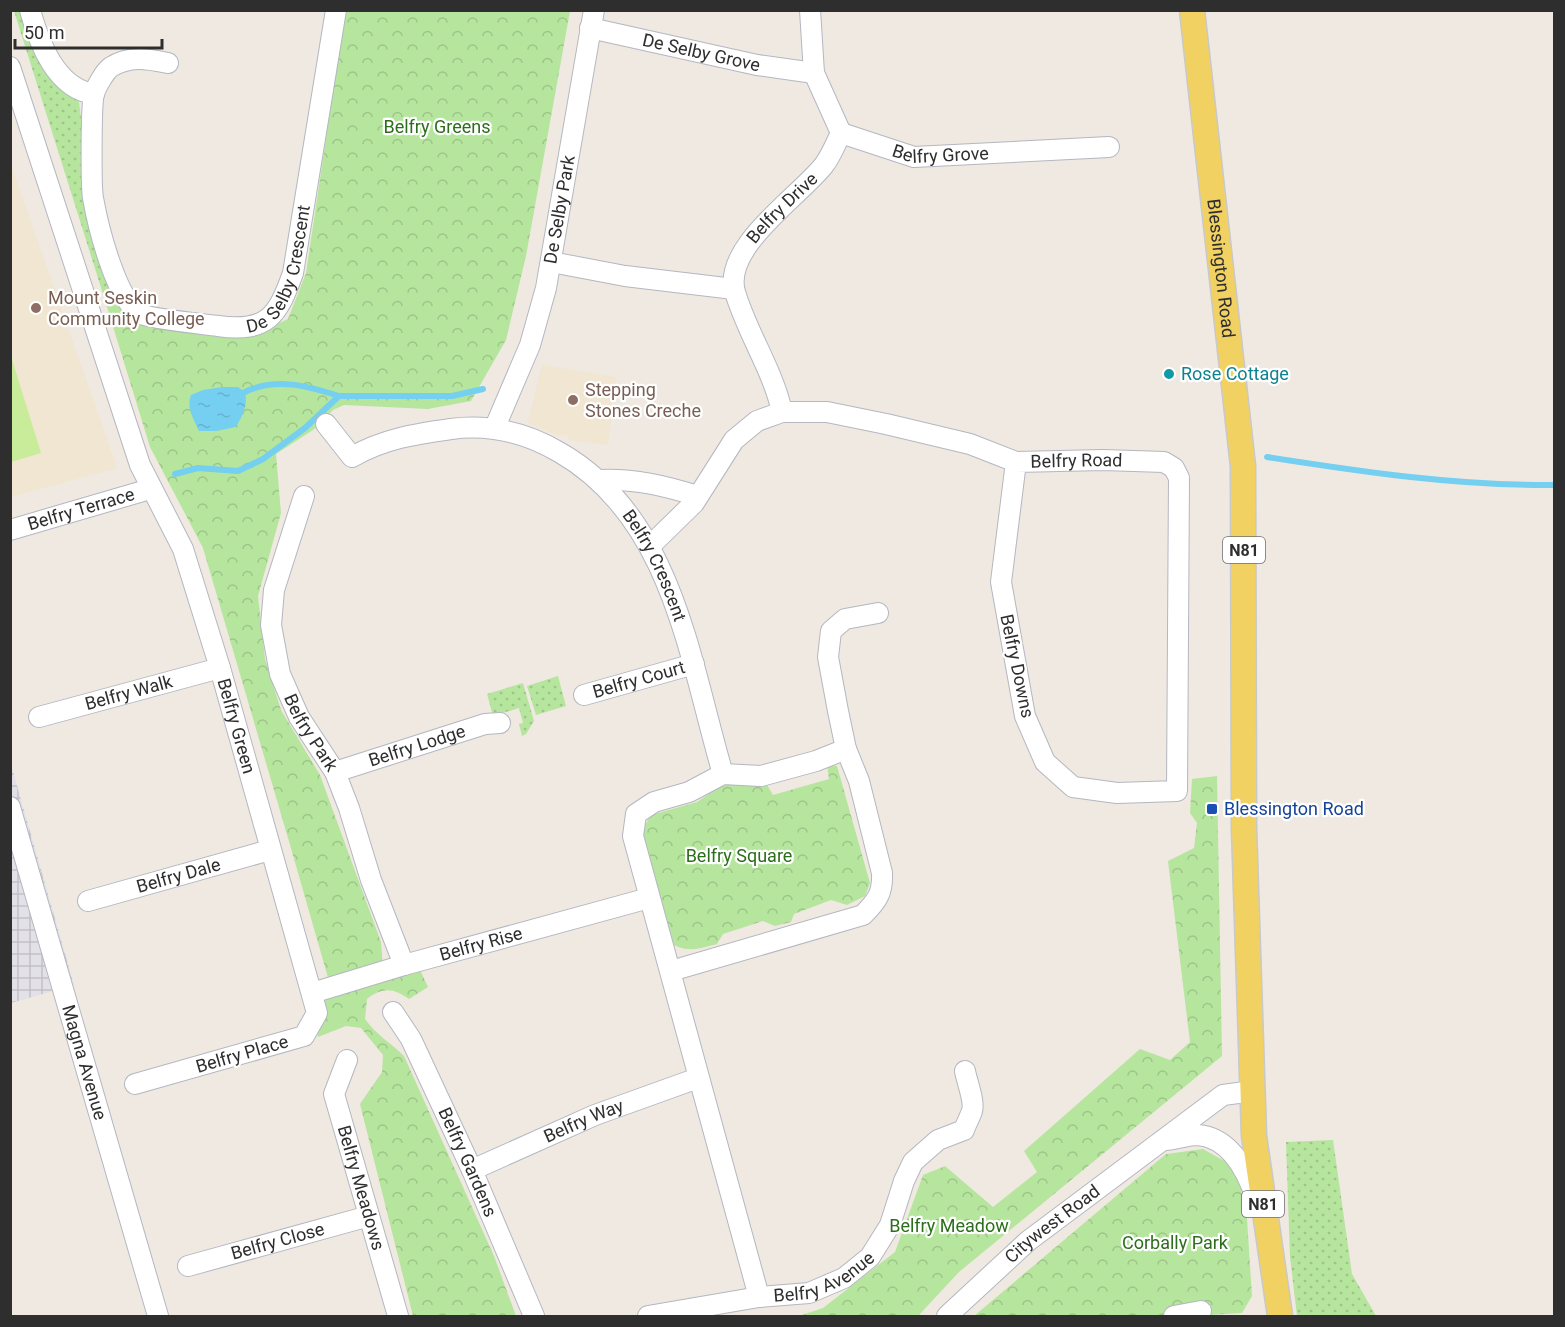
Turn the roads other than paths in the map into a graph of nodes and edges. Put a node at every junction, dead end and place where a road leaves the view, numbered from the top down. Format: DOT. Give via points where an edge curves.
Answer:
graph roads {
  1 [pos="30,10"];
  2 [pos="336,10"];
  3 [pos="810,10"];
  4 [pos="1192,10"];
  5 [pos="592,19"];
  6 [pos="168,63"];
  7 [pos="10,67"];
  8 [pos="814,73"];
  9 [pos="94,94"];
  10 [pos="841,133"];
  11 [pos="1109,147"];
  12 [pos="551,262"];
  13 [pos="734,289"];
  14 [pos="782,412"];
  15 [pos="326,424"];
  16 [pos="495,427"];
  17 [pos="1016,462"];
  18 [pos="598,480"];
  19 [pos="150,489"];
  20 [pos="304,496"];
  21 [pos="698,496"];
  22 [pos="10,530"];
  23 [pos="650,546"];
  24 [pos="878,613"];
  25 [pos="694,664"];
  26 [pos="220,668"];
  27 [pos="584,695"];
  28 [pos="39,717"];
  29 [pos="500,723"];
  30 [pos="846,749"];
  31 [pos="335,772"];
  32 [pos="723,774"];
  33 [pos="1177,790"];
  34 [pos="10,807"];
  35 [pos="270,850"];
  36 [pos="649,898"];
  37 [pos="88,901"];
  38 [pos="404,965"];
  39 [pos="670,971"];
  40 [pos="312,993"];
  41 [pos="393,1012"];
  42 [pos="347,1060"];
  43 [pos="965,1071"];
  44 [pos="698,1078"];
  45 [pos="135,1084"];
  46 [pos="1253,1091"];
  47 [pos="1164,1140"];
  48 [pos="472,1170"];
  49 [pos="369,1216"];
  50 [pos="1265,1223"];
  51 [pos="188,1266"];
  52 [pos="759,1297"];
  53 [pos="1201,1311"];
  54 [pos="158,1317"];
  55 [pos="398,1317"];
  56 [pos="534,1317"];
  57 [pos="648,1317"];
  58 [pos="947,1317"];
  59 [pos="1174,1317"];
  60 [pos="1280,1317"];
  1 -- 9 [label="street" via="48,58 81,93"];
  2 -- 9 [label="street, De Selby Crescent" via="293,273 282,304 264,322 236,328 142,315 126,298 114,274 93,197"];
  3 -- 8 [label="street"];
  4 -- 46 [label="main road, Blessington Road / N81" via="1243,466 1244,838"];
  5 -- 8 [label="street, De Selby Grove" via="757,65"];
  5 -- 12 [label="street, De Selby Park"];
  6 -- 9 [label="street, De Selby Crescent" via="140,57 126,60 109,68"];
  7 -- 19 [label="street, Belfry Green"];
  8 -- 10 [label="street"];
  10 -- 11 [label="street, Belfry Grove" via="914,157"];
  10 -- 13 [label="street, Belfry Drive" via="825,165 762,225 736,265"];
  12 -- 13 [label="street, De Selby Park" via="625,276"];
  12 -- 16 [label="street" via="530,345"];
  13 -- 14 [label="street"];
  14 -- 17 [label="street, Belfry Road" via="827,412 886,424 970,444"];
  14 -- 21 [label="street, Belfry Road" via="757,421 734,440"];
  15 -- 16 [label="street, Belfry Crescent" via="352,457 376,443 456,428"];
  16 -- 18 [label="street, Belfry Crescent" via="541,441 584,466"];
  17 -- 33 [label="street, Belfry Downs" via="1001,582 1025,716 1045,762 1073,787 1117,793"];
  17 -- 33 [label="street, Belfry Road" via="1164,462 1179,478"];
  18 -- 21 [label="street" via="656,483"];
  18 -- 23 [label="street, Belfry Crescent" via="621,504"];
  19 -- 22 [label="street, Belfry Terrace"];
  19 -- 26 [label="street, Belfry Green" via="183,549"];
  20 -- 31 [label="street, Belfry Park" via="274,590 271,625 280,674 299,717"];
  21 -- 23 [label="street, Belfry Road"];
  23 -- 25 [label="street, Belfry Crescent" via="679,613"];
  24 -- 30 [label="street" via="845,619 831,631 828,657"];
  25 -- 27 [label="street, Belfry Court"];
  25 -- 32 [label="street, Belfry Crescent"];
  26 -- 28 [label="street, Belfry Walk"];
  26 -- 35 [label="street, Belfry Green"];
  29 -- 31 [label="street, Belfry Lodge" via="484,724"];
  30 -- 32 [label="street" via="760,776"];
  30 -- 39 [label="street" via="859,781 882,873 883,888 876,902 863,915"];
  31 -- 38 [label="street, Belfry Park"];
  32 -- 36 [label="street" via="689,792 654,801 636,814 633,836"];
  34 -- 54 [label="street, Magna Avenue"];
  35 -- 37 [label="street, Belfry Dale"];
  35 -- 40 [label="street, Belfry Green"];
  36 -- 38 [label="street, Belfry Rise"];
  36 -- 39 [label="street"];
  38 -- 40 [label="street, Belfry Rise"];
  39 -- 44 [label="street"];
  40 -- 45 [label="street, Belfry Place" via="317,1013 304,1036"];
  41 -- 48 [label="street, Belfry Gardens" via="411,1039"];
  42 -- 49 [label="street, Belfry Meadows" via="334,1094"];
  43 -- 52 [label="street, Belfry Avenue" via="973,1111 964,1130 938,1140 913,1162 890,1225 870,1257 844,1278 809,1293"];
  44 -- 48 [label="street, Belfry Way" via="595,1115"];
  44 -- 52 [label="street"];
  46 -- 47 [label="street, Citywest Road" via="1224,1095"];
  46 -- 50 [label="main road, Blessington Road / N81" via="1254,1136"];
  47 -- 50 [label="street, Citywest Road" via="1199,1135 1226,1146 1251,1182"];
  47 -- 58 [label="street, Citywest Road" via="1028,1241"];
  48 -- 56 [label="street, Belfry Gardens"];
  49 -- 51 [label="street, Belfry Close"];
  49 -- 55 [label="street, Belfry Meadows"];
  50 -- 60 [label="main road, Blessington Road / N81"];
  52 -- 57 [label="street, Belfry Avenue"];
  53 -- 59 [label="street"];
}
